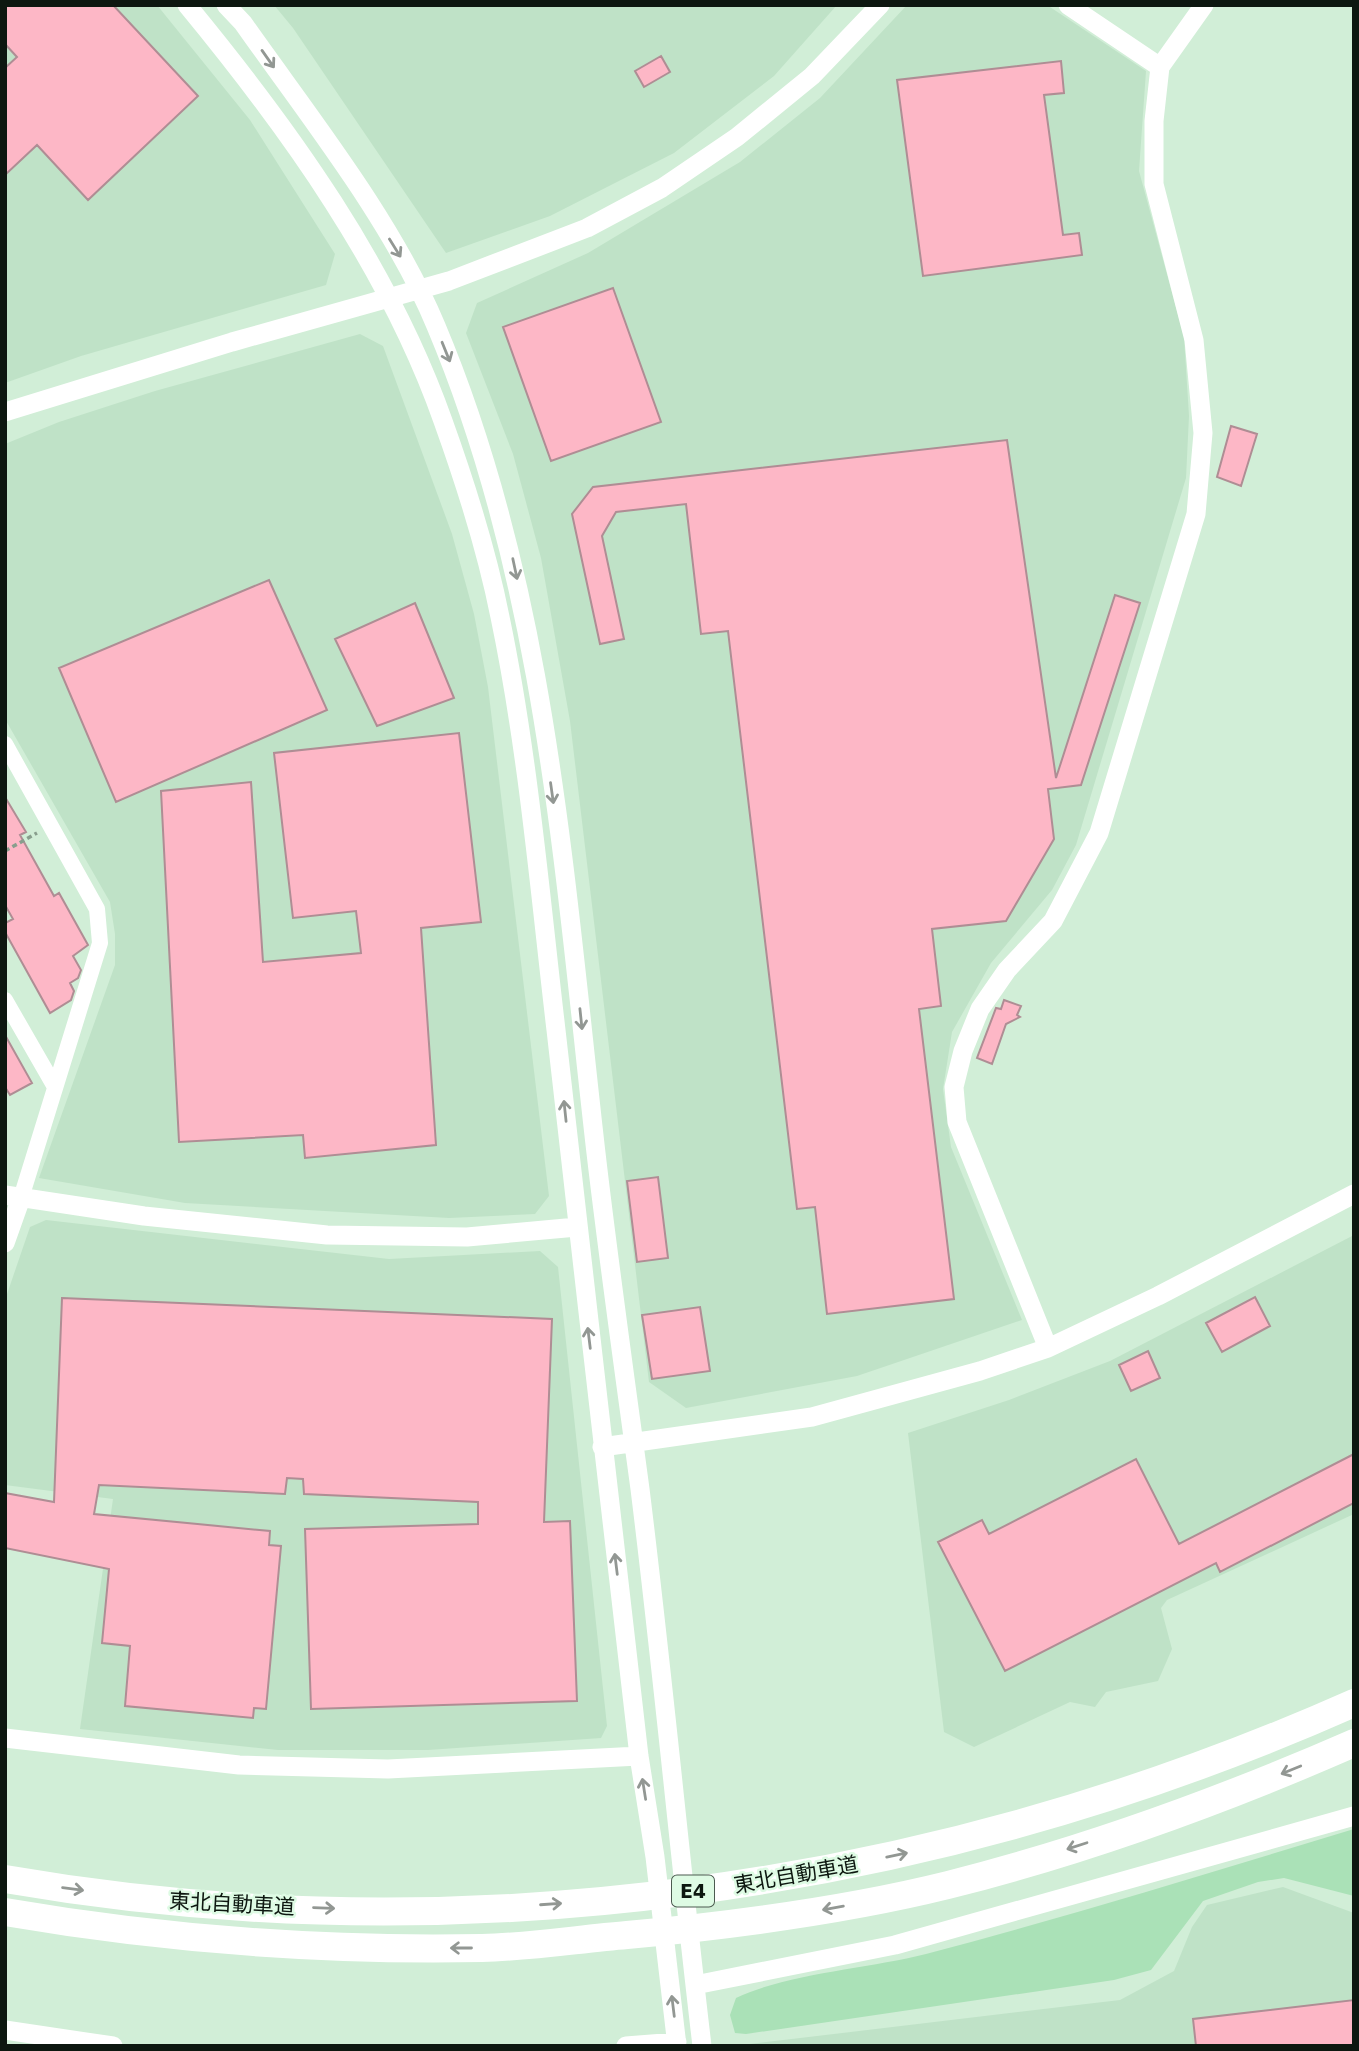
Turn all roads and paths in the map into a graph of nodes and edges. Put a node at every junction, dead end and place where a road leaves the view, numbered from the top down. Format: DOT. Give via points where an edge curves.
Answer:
graph roads {
  1 [pos="187,5"];
  2 [pos="226,5"];
  3 [pos="880,5"];
  4 [pos="1068,5"];
  5 [pos="1204,5"];
  6 [pos="1160,67"];
  7 [pos="419,290"];
  8 [pos="387,299"];
  9 [pos="5,412"];
  10 [pos="5,744"];
  11 [pos="51,825"];
  12 [pos="5,851"];
  13 [pos="5,1000"];
  14 [pos="55,1087"];
  15 [pos="1354,1194"];
  16 [pos="13,1196"];
  17 [pos="577,1227"];
  18 [pos="5,1243"];
  19 [pos="1048,1348"];
  20 [pos="634,1444"];
  21 [pos="602,1447"];
  22 [pos="1354,1703"];
  23 [pos="5,1738"];
  24 [pos="1354,1743"];
  25 [pos="639,1756"];
  26 [pos="1354,1816"];
  27 [pos="5,1879"];
  28 [pos="5,1912"];
  29 [pos="694,1976"];
  30 [pos="5,2030"];
  31 [pos="677,2044"];
  32 [pos="113,2046"];
  33 [pos="625,2046"];
  34 [pos="702,2046"];
  1 -- 8 [label="street" via="298,148"];
  2 -- 7 [label="street, one-way" via="331,147"];
  3 -- 7 [label="street" via="812,76 737,137 662,188 587,228"];
  4 -- 6 [label="street"];
  5 -- 6 [label="street"];
  6 -- 19 [label="street" via="1154,184 1194,340 1203,433 1196,514 1099,833 1053,921 1007,970 980,1009 954,1087 957,1122"];
  7 -- 8 [label="street"];
  7 -- 20 [label="street, one-way" via="470,412 491,477 538,685"];
  8 -- 9 [label="street"];
  17 -- 8 [label="street, one-way" via="542,911 500,615 442,419"];
  10 -- 11 [label="street"];
  11 -- 12 [label="path"];
  11 -- 14 [label="street" via="97,909 100,943"];
  13 -- 14 [label="street"];
  14 -- 16 [label="street"];
  15 -- 19 [label="street"];
  16 -- 17 [label="street" via="144,1216 327,1235 467,1237"];
  16 -- 18 [label="street"];
  21 -- 17 [label="street, one-way"];
  19 -- 20 [label="street" via="812,1417"];
  20 -- 21 [label="street"];
  20 -- 29 [label="street"];
  25 -- 21 [label="street, one-way"];
  27 -- 22 [label="highway, 東北自動車道 / E4, one-way" via="152,1899 368,1910 481,1909 724,1888 939,1846 1051,1814 1177,1774"];
  23 -- 25 [label="street" via="230,1764 388,1769"];
  24 -- 28 [label="highway, 東北自動車道 / E4, one-way" via="1176,1813 948,1885 727,1926 486,1948 372,1948 246,1942"];
  31 -- 25 [label="street, one-way"];
  26 -- 29 [label="street" via="895,1945"];
  29 -- 34 [label="street"];
  30 -- 32 [label="street"];
  31 -- 33 [label="street"];
}
